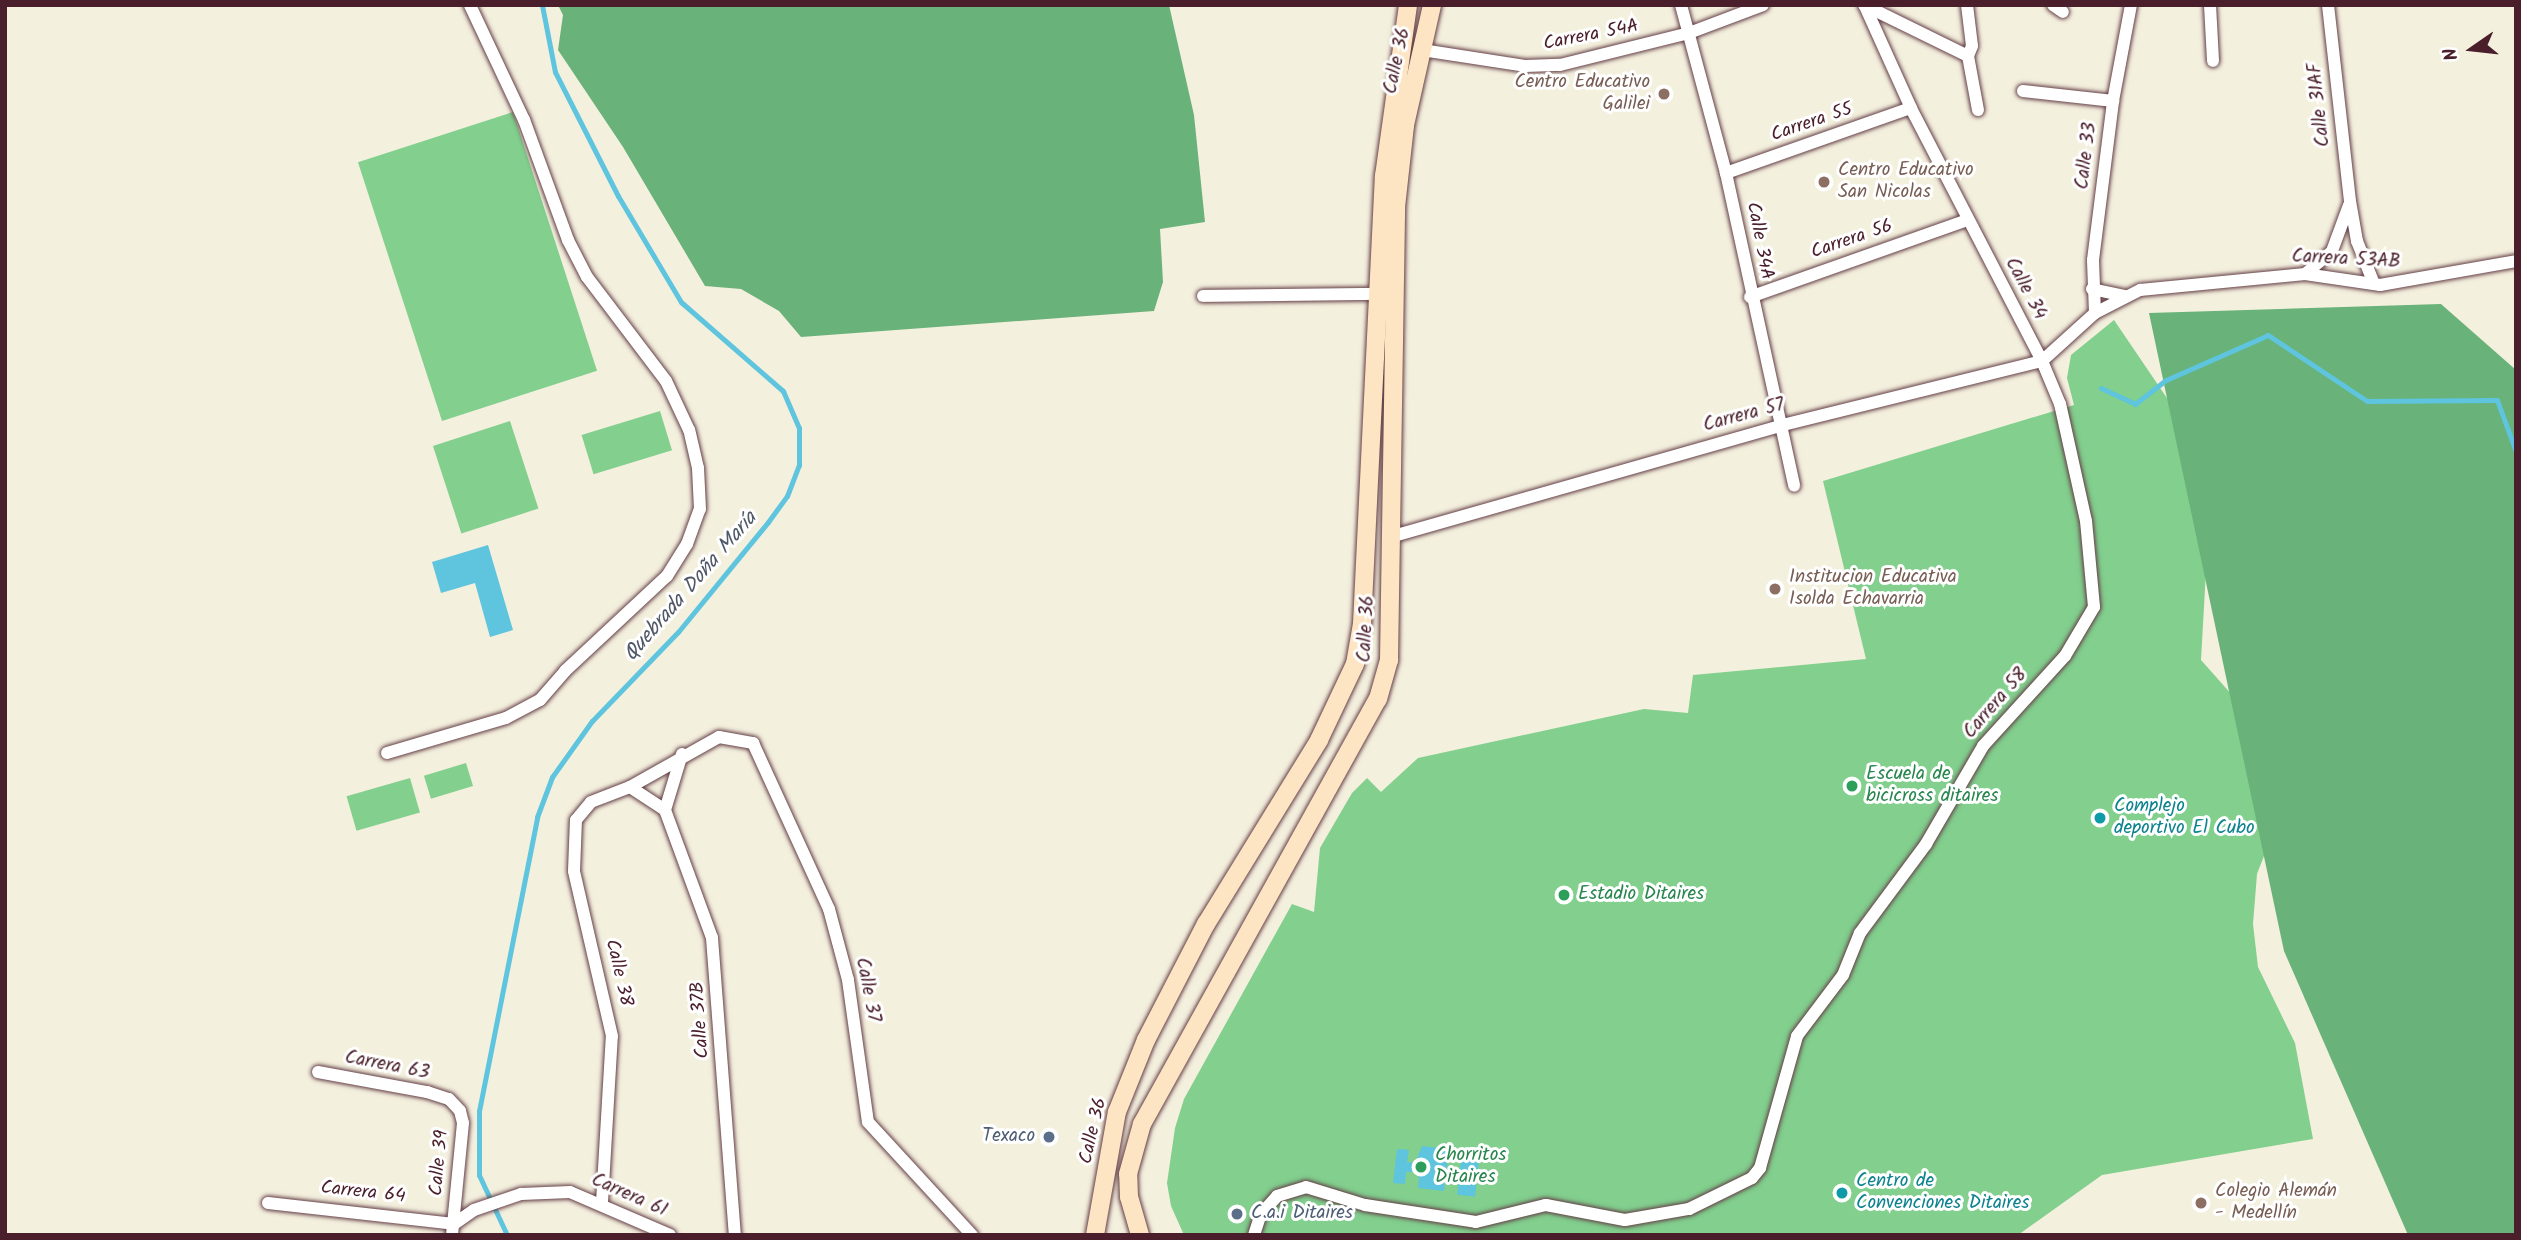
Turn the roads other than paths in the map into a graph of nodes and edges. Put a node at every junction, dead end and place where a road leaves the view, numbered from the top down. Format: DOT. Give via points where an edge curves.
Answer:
graph roads {
  1 [pos="470,5"];
  2 [pos="1408,5"];
  3 [pos="1432,5"];
  4 [pos="1681,5"];
  5 [pos="1763,5"];
  6 [pos="1967,5"];
  7 [pos="2131,5"];
  8 [pos="2210,5"];
  9 [pos="2328,5"];
  10 [pos="1864,6"];
  11 [pos="1689,33"];
  12 [pos="1422,50"];
  13 [pos="1969,56"];
  14 [pos="2213,61"];
  15 [pos="2023,91"];
  16 [pos="2113,101"];
  17 [pos="1911,108"];
  18 [pos="1978,110"];
  19 [pos="1726,173"];
  20 [pos="2350,201"];
  21 [pos="1968,220"];
  22 [pos="2516,261"];
  23 [pos="2305,274"];
  24 [pos="2374,284"];
  25 [pos="2092,289"];
  26 [pos="1377,294"];
  27 [pos="1203,296"];
  28 [pos="2125,296"];
  29 [pos="1750,297"];
  30 [pos="2095,313"];
  31 [pos="2042,361"];
  32 [pos="1779,426"];
  33 [pos="1794,486"];
  34 [pos="1390,537"];
  35 [pos="2094,607"];
  36 [pos="387,753"];
  37 [pos="682,754"];
  38 [pos="629,787"];
  39 [pos="665,810"];
  40 [pos="318,1072"];
  41 [pos="449,1099"];
  42 [pos="602,1202"];
  43 [pos="268,1203"];
  44 [pos="453,1229"];
  45 [pos="670,1235"];
  46 [pos="735,1235"];
  47 [pos="972,1235"];
  48 [pos="1095,1235"];
  49 [pos="1140,1235"];
  50 [pos="1254,1235"];
  1 -- 36 [label="street" via="524,120 568,240 587,276 666,381 689,430 698,468 700,509 687,544 667,576 540,700 506,718"];
  2 -- 26 [label="main road, Calle 36" via="1384,176"];
  3 -- 12 [label="main road, Calle 36"];
  4 -- 11 [label="street, Calle 34A"];
  5 -- 11 [label="street, Carrera 54A"];
  6 -- 13 [label="street"];
  7 -- 16 [label="street, Calle 33"];
  8 -- 14 [label="street"];
  9 -- 20 [label="street, Calle 31AF"];
  10 -- 13 [label="street"];
  10 -- 17 [label="street, Calle 34"];
  11 -- 12 [label="street, Carrera 54A" via="1560,65 1525,66"];
  11 -- 19 [label="street, Calle 34A"];
  12 -- 34 [label="main road, Calle 36" via="1403,136 1396,207"];
  13 -- 18 [label="street"];
  15 -- 16 [label="street"];
  16 -- 25 [label="street, Calle 33"];
  17 -- 19 [label="street, Carrera 55"];
  17 -- 21 [label="street, Calle 34"];
  19 -- 29 [label="street, Calle 34A"];
  20 -- 23 [label="street, Calle 31AF" via="2332,251"];
  20 -- 24 [label="street, Calle 31AF" via="2357,241"];
  21 -- 29 [label="street, Carrera 56"];
  21 -- 31 [label="street, Calle 34"];
  22 -- 24 [label="street, Carrera 53AB" via="2416,282"];
  23 -- 24 [label="street, Carrera 53AB"];
  23 -- 28 [label="street, Carrera 53AB" via="2162,286"];
  25 -- 28 [label="street"];
  25 -- 30 [label="street, Calle 33"];
  26 -- 27 [label="street"];
  26 -- 48 [label="main road, Calle 36" via="1362,624 1355,664 1319,740 1226,888 1146,1040 1117,1112"];
  28 -- 30 [label="street, Carrera 53AB"];
  29 -- 32 [label="street, Calle 34A"];
  30 -- 31 [label="street, Carrera 57"];
  31 -- 32 [label="street, Carrera 57"];
  31 -- 35 [label="street, Calle 34" via="2060,404 2086,521"];
  32 -- 33 [label="street, Calle 34A"];
  32 -- 34 [label="street, Carrera 57"];
  34 -- 49 [label="main road, Calle 36" via="1389,660 1378,699 1142,1124 1128,1174"];
  35 -- 50 [label="street, Carrera 58" via="2065,656 1983,746 1888,901 1860,933 1843,975 1797,1036 1760,1168 1752,1178 1689,1209 1625,1220 1546,1205 1476,1222 1365,1205 1306,1187 1277,1196 1261,1214"];
  37 -- 38 [label="street"];
  37 -- 39 [label="street"];
  37 -- 47 [label="street, Calle 37" via="719,737 752,743 828,909 848,980 868,1122"];
  38 -- 39 [label="street"];
  38 -- 42 [label="street, Calle 38" via="591,802 576,820 572,851 612,1036"];
  39 -- 46 [label="street, Calle 37B" via="712,937"];
  40 -- 41 [label="street, Carrera 63"];
  41 -- 44 [label="street, Calle 39" via="463,1123"];
  42 -- 44 [label="street, Carrera 61" via="570,1192 521,1194 474,1210"];
  42 -- 45 [label="street, Carrera 61"];
  43 -- 44 [label="street, Carrera 64"];
}
